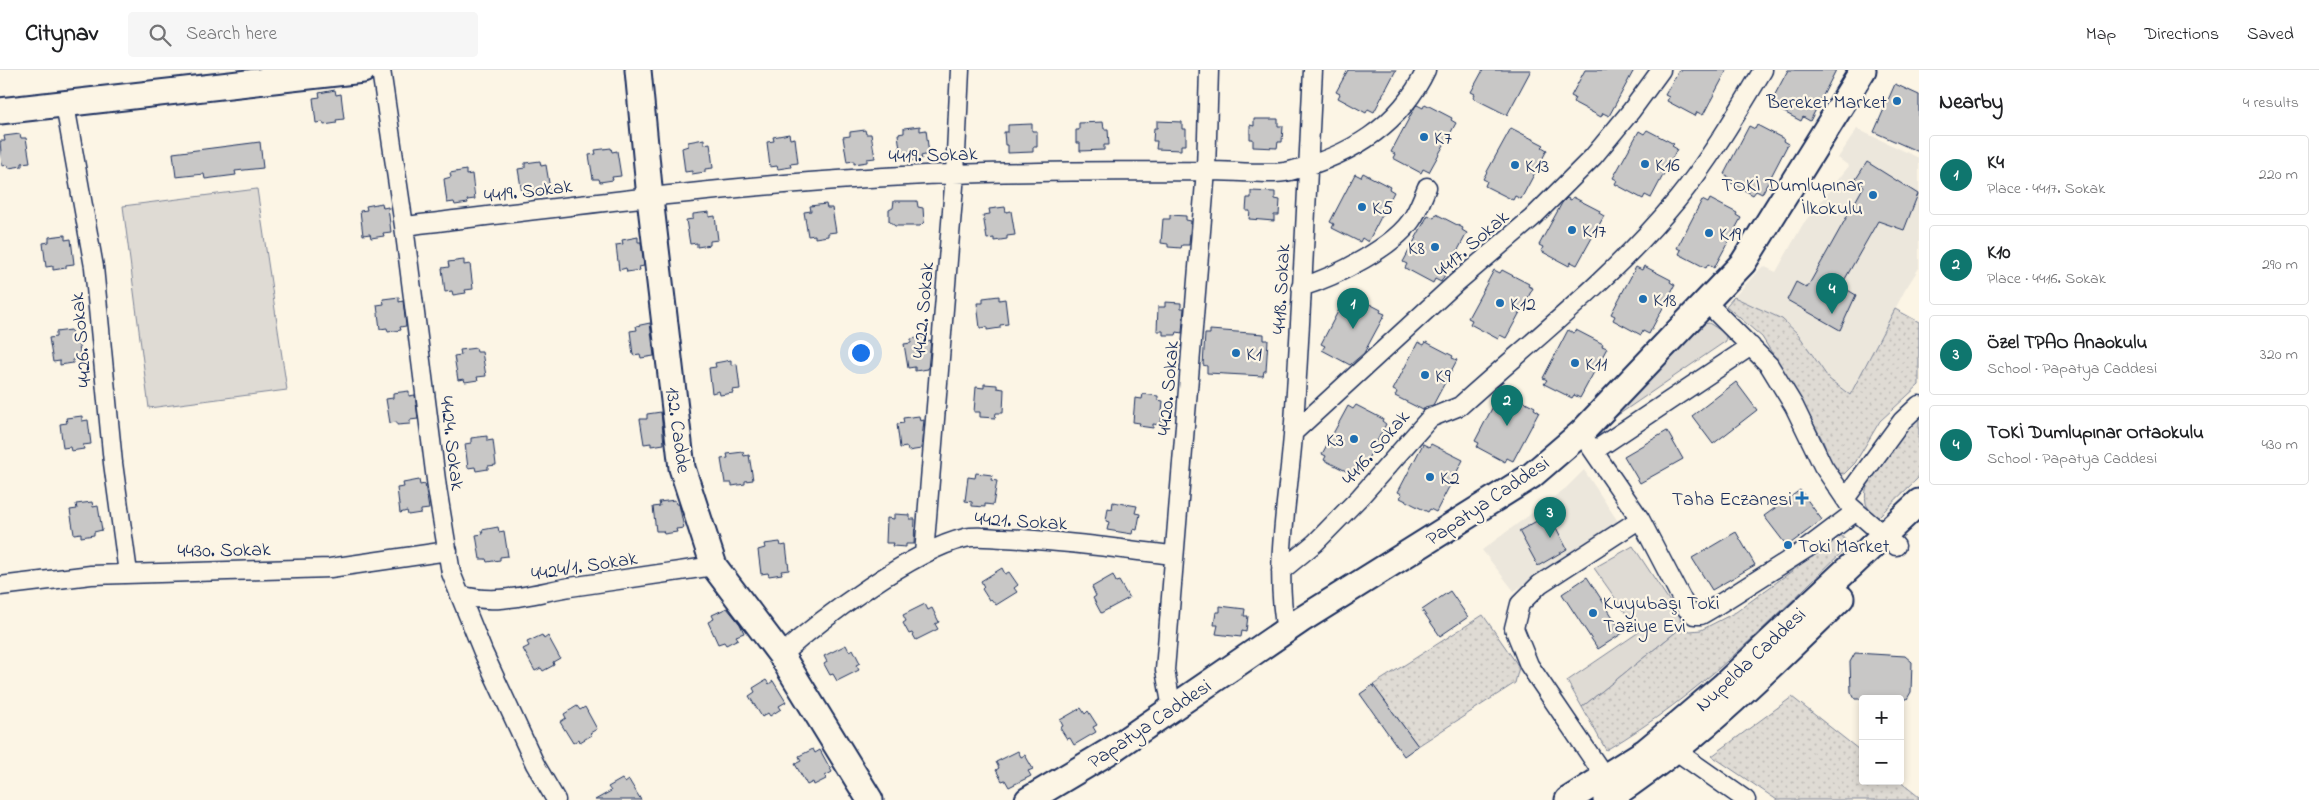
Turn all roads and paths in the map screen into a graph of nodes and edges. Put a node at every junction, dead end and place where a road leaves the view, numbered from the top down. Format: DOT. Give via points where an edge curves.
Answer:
graph roads {
  1 [pos="363,70"];
  2 [pos="381,70"];
  3 [pos="638,70"];
  4 [pos="960,70"];
  5 [pos="1210,70"];
  6 [pos="1313,70"];
  7 [pos="1426,70"];
  8 [pos="1661,70"];
  9 [pos="1763,70"];
  10 [pos="1863,70"];
  11 [pos="65,105"];
  12 [pos="0,112"];
  13 [pos="1308,165"];
  14 [pos="1206,170"];
  15 [pos="954,174"];
  16 [pos="1427,187"];
  17 [pos="650,198"];
  18 [pos="404,226"];
  19 [pos="1301,286"];
  20 [pos="1706,302"];
  21 [pos="1750,346"];
  22 [pos="1919,405"];
  23 [pos="1293,433"];
  24 [pos="1587,442"];
  25 [pos="1919,502"];
  26 [pos="1850,505"];
  27 [pos="1640,519"];
  28 [pos="1919,524"];
  29 [pos="1890,540"];
  30 [pos="448,551"];
  31 [pos="924,554"];
  32 [pos="1174,555"];
  33 [pos="714,566"];
  34 [pos="1281,571"];
  35 [pos="128,573"];
  36 [pos="0,586"];
  37 [pos="461,595"];
  38 [pos="1286,630"];
  39 [pos="781,656"];
  40 [pos="1172,709"];
  41 [pos="1676,751"];
  42 [pos="1605,788"];
  43 [pos="556,800"];
  44 [pos="870,800"];
  45 [pos="1028,800"];
  46 [pos="1568,800"];
  47 [pos="1746,800"];
  1 -- 11 [label="street"];
  2 -- 18 [label="street, 4424. Sokak"];
  3 -- 17 [label="street, 132. Cadde"];
  4 -- 15 [label="street, 4422. Sokak"];
  5 -- 14 [label="street, 4420. Sokak"];
  6 -- 13 [label="street, 4418. Sokak"];
  7 -- 13 [label="street, 4419. Sokak" via="1398,113 1368,140"];
  8 -- 23 [label="street, 4417. Sokak" via="1593,158 1532,218 1456,283"];
  9 -- 34 [label="street, 4416. Sokak" via="1720,143 1676,201 1607,274 1460,406 1430,418 1360,497 1315,543"];
  10 -- 20 [label="street, Papatya Caddesi" via="1743,263"];
  11 -- 12 [label="street"];
  11 -- 35 [label="street, 4426. Sokak" via="94,267 113,462"];
  13 -- 14 [label="street, 4419. Sokak" via="1287,172"];
  13 -- 19 [label="street, 4418. Sokak"];
  14 -- 15 [label="street, 4419. Sokak"];
  14 -- 32 [label="street, 4420. Sokak"];
  15 -- 17 [label="street, 4419. Sokak" via="828,179"];
  15 -- 31 [label="street, 4422. Sokak"];
  16 -- 19 [label="street" via="1414,217 1382,248 1322,281"];
  17 -- 18 [label="street, 4419. Sokak"];
  17 -- 33 [label="street, 132. Cadde" via="682,468"];
  18 -- 30 [label="street, 4424. Sokak"];
  19 -- 23 [label="street, 4418. Sokak"];
  20 -- 21 [label="street"];
  20 -- 24 [label="street, Papatya Caddesi"];
  21 -- 24 [label="street"];
  21 -- 26 [label="street" via="1770,365 1823,466"];
  22 -- 26 [label="street" via="1902,421"];
  23 -- 34 [label="street, 4418. Sokak"];
  24 -- 27 [label="street"];
  24 -- 38 [label="street, Papatya Caddesi"];
  25 -- 29 [label="street, Nupelda Caddesi"];
  26 -- 27 [label="street" via="1806,550 1701,615 1694,615 1687,609"];
  26 -- 29 [label="street"];
  27 -- 42 [label="street" via="1540,584 1520,604 1514,628 1529,665"];
  28 -- 29 [label="street, Nupelda Caddesi"];
  29 -- 41 [label="street, Nupelda Caddesi" via="1736,700"];
  29 -- 42 [label="street, Nupelda Caddesi"];
  30 -- 35 [label="street, 4430. Sokak" via="330,568"];
  30 -- 37 [label="street, 4424. Sokak" via="451,573"];
  31 -- 32 [label="street, 4421. Sokak" via="967,537 1031,539"];
  31 -- 39 [label="street, 4421. Sokak" via="856,598"];
  32 -- 40 [label="street, 4420. Sokak" via="1165,670"];
  33 -- 37 [label="street, 4424/1. Sokak" via="511,599"];
  33 -- 39 [label="street, 132. Cadde"];
  34 -- 38 [label="street, 4418. Sokak"];
  35 -- 36 [label="street, 4430. Sokak"];
  37 -- 43 [label="street, 4424. Sokak" via="483,652 535,764"];
  38 -- 40 [label="street, Papatya Caddesi"];
  39 -- 44 [label="street, 132. Cadde"];
  40 -- 45 [label="street, Papatya Caddesi"];
  41 -- 42 [label="street, Nupelda Caddesi"];
  41 -- 47 [label="street"];
  42 -- 46 [label="street, Nupelda Caddesi"];
}
